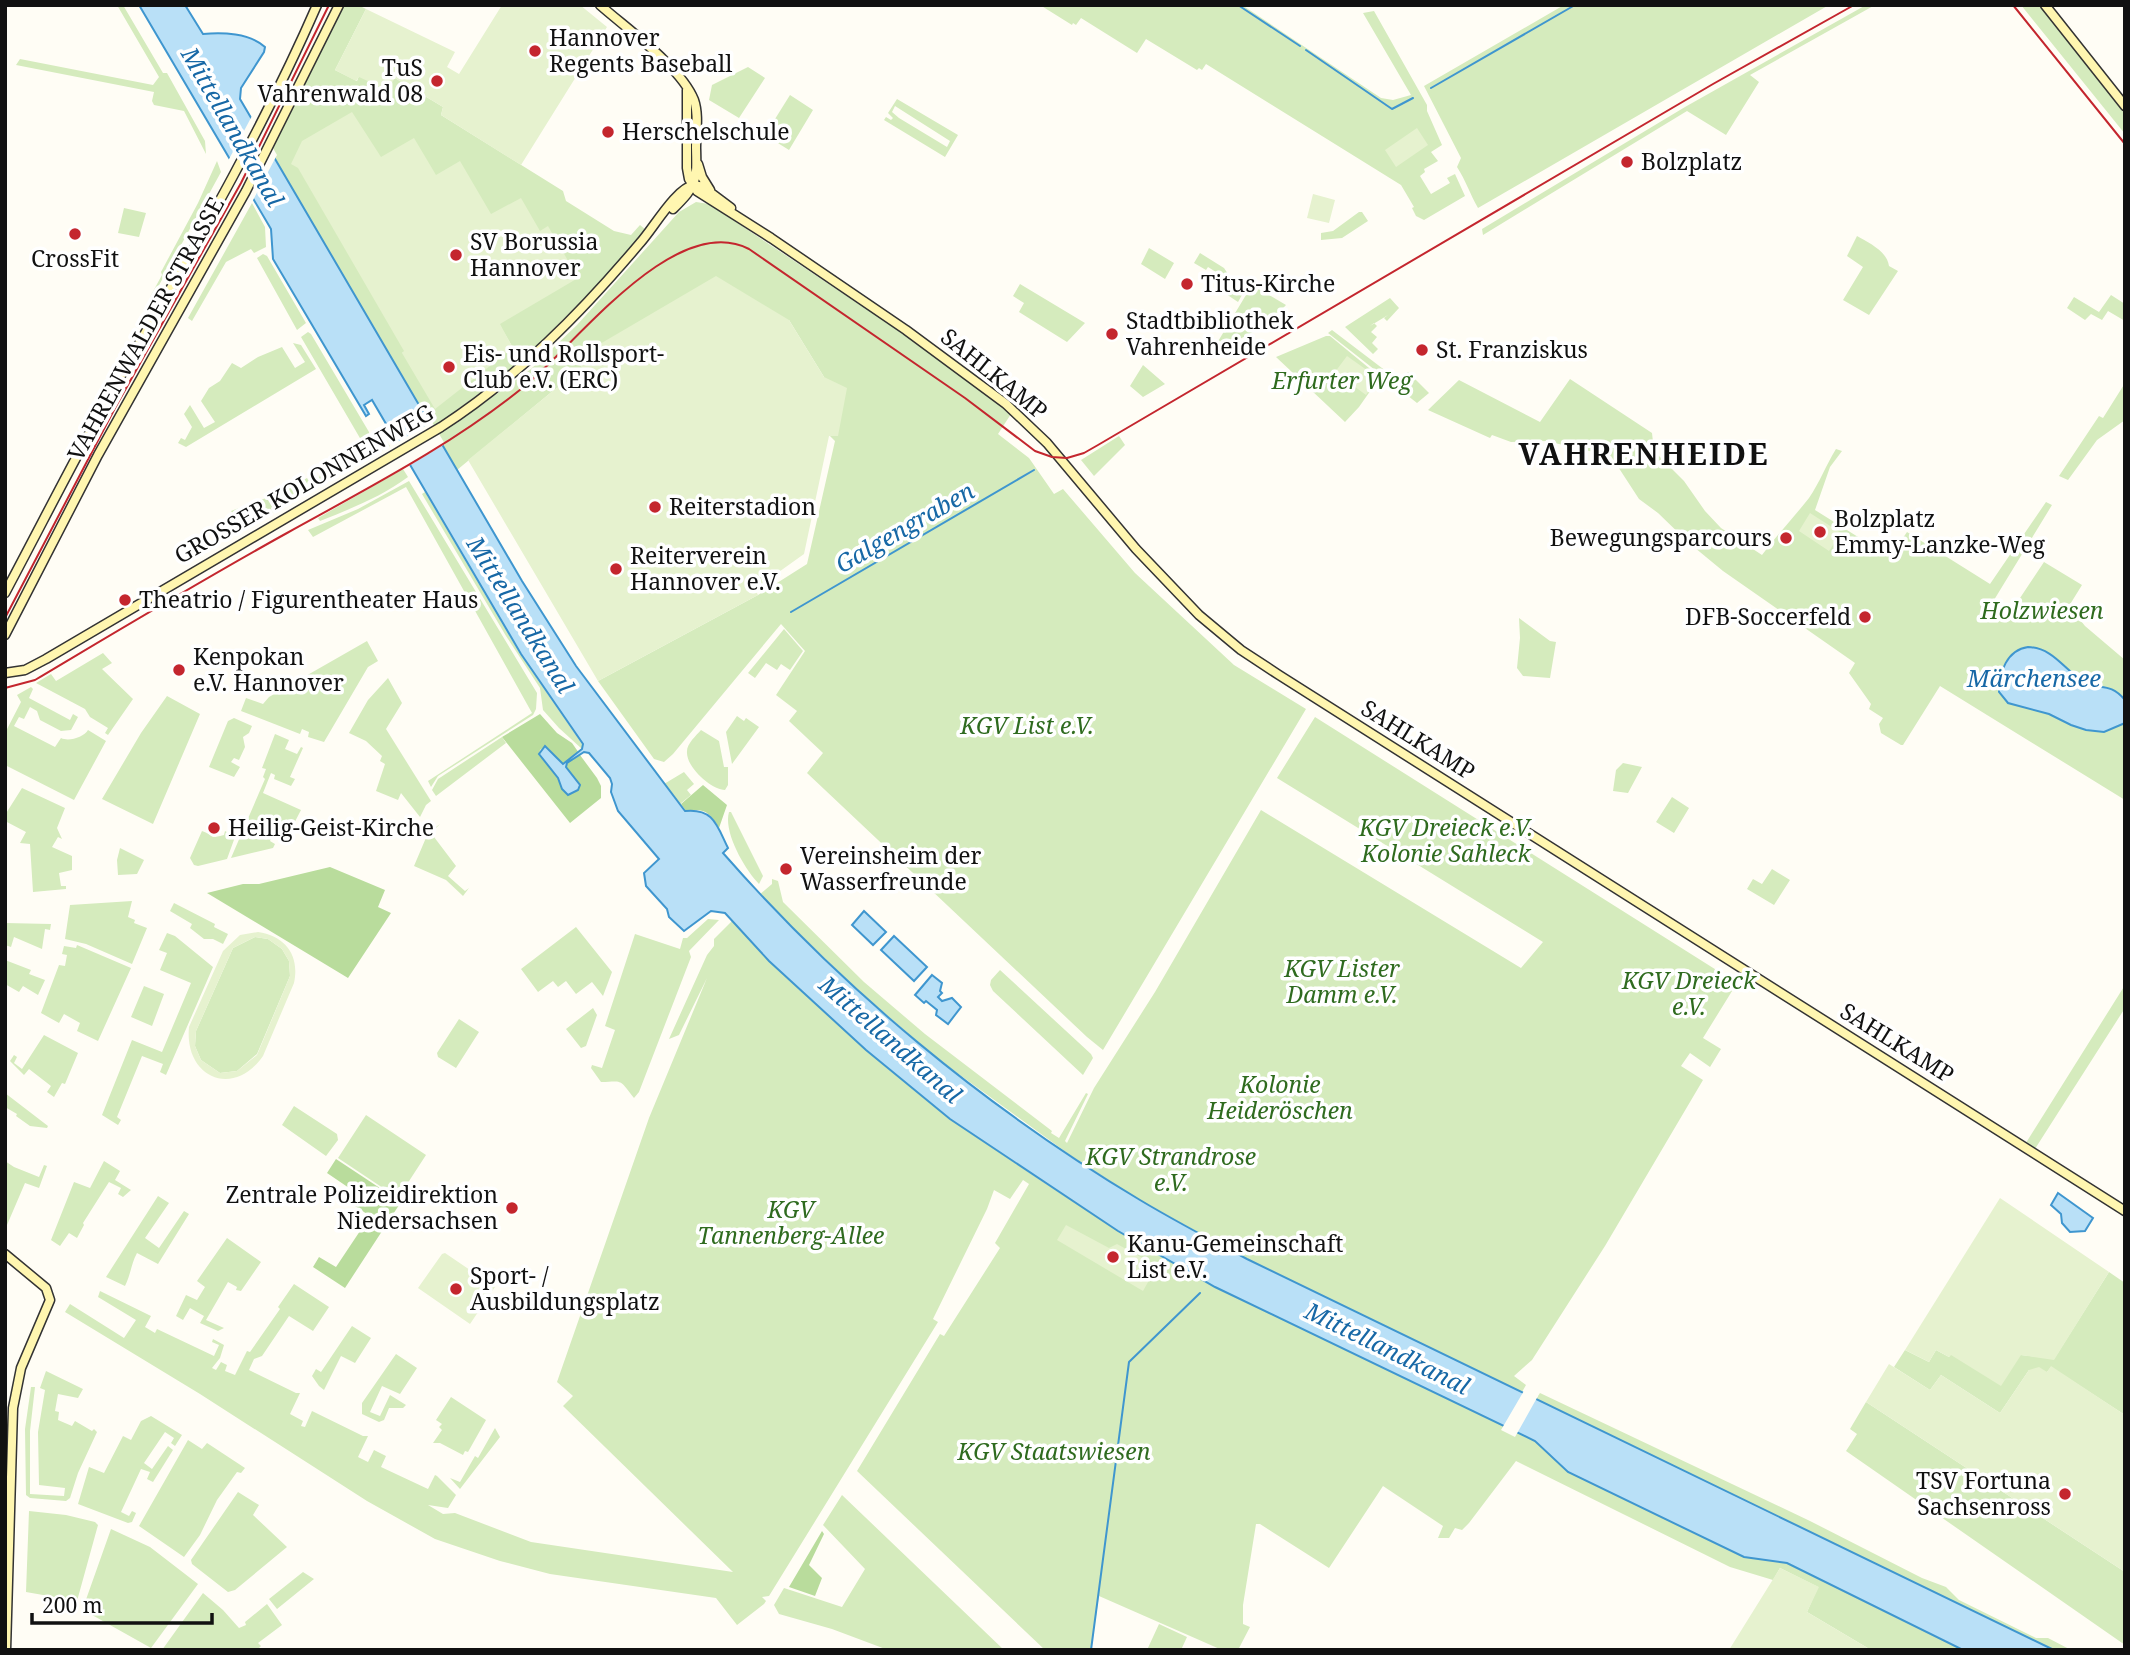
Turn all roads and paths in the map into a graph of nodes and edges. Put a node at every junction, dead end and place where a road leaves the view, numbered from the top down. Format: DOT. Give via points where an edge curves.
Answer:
graph roads {
  1 [pos="317,5"];
  2 [pos="339,5"];
  3 [pos="600,5"];
  4 [pos="2045,5"];
  5 [pos="687,90"];
  6 [pos="2125,106"];
  7 [pos="696,155"];
  8 [pos="687,168"];
  9 [pos="694,185"];
  10 [pos="681,192"];
  11 [pos="714,199"];
  12 [pos="676,206"];
  13 [pos="653,227"];
  14 [pos="5,593"];
  15 [pos="5,635"];
  16 [pos="5,674"];
  17 [pos="2125,1212"];
  18 [pos="5,1254"];
  19 [pos="6,1650"];
  1 -- 14 [label="street, VAHRENWALDER STRASSE" via="235,172"];
  2 -- 15 [label="street, VAHRENWALDER STRASSE" via="246,191 103,446"];
  3 -- 5 [label="street, SAHLKAMP" via="669,65"];
  4 -- 6 [label="street"];
  5 -- 7 [label="street, SAHLKAMP" via="695,107"];
  5 -- 8 [label="street"];
  7 -- 9 [label="street, SAHLKAMP"];
  7 -- 11 [label="street, SAHLKAMP"];
  8 -- 9 [label="street"];
  8 -- 10 [label="street, GROSSER KOLONNENWEG"];
  9 -- 10 [label="street, GROSSER KOLONNENWEG"];
  9 -- 11 [label="street, SAHLKAMP" via="703,187"];
  9 -- 12 [label="street, GROSSER KOLONNENWEG"];
  10 -- 13 [label="street, GROSSER KOLONNENWEG"];
  11 -- 12 [label="street"];
  11 -- 17 [label="street, SAHLKAMP" via="1006,404 1069,467 1164,580 1241,650"];
  12 -- 13 [label="street, GROSSER KOLONNENWEG"];
  13 -- 16 [label="street, GROSSER KOLONNENWEG" via="595,295 501,385 440,427 46,659"];
  18 -- 19 [label="street" via="46,1288 50,1297 21,1367 13,1408"];
}
